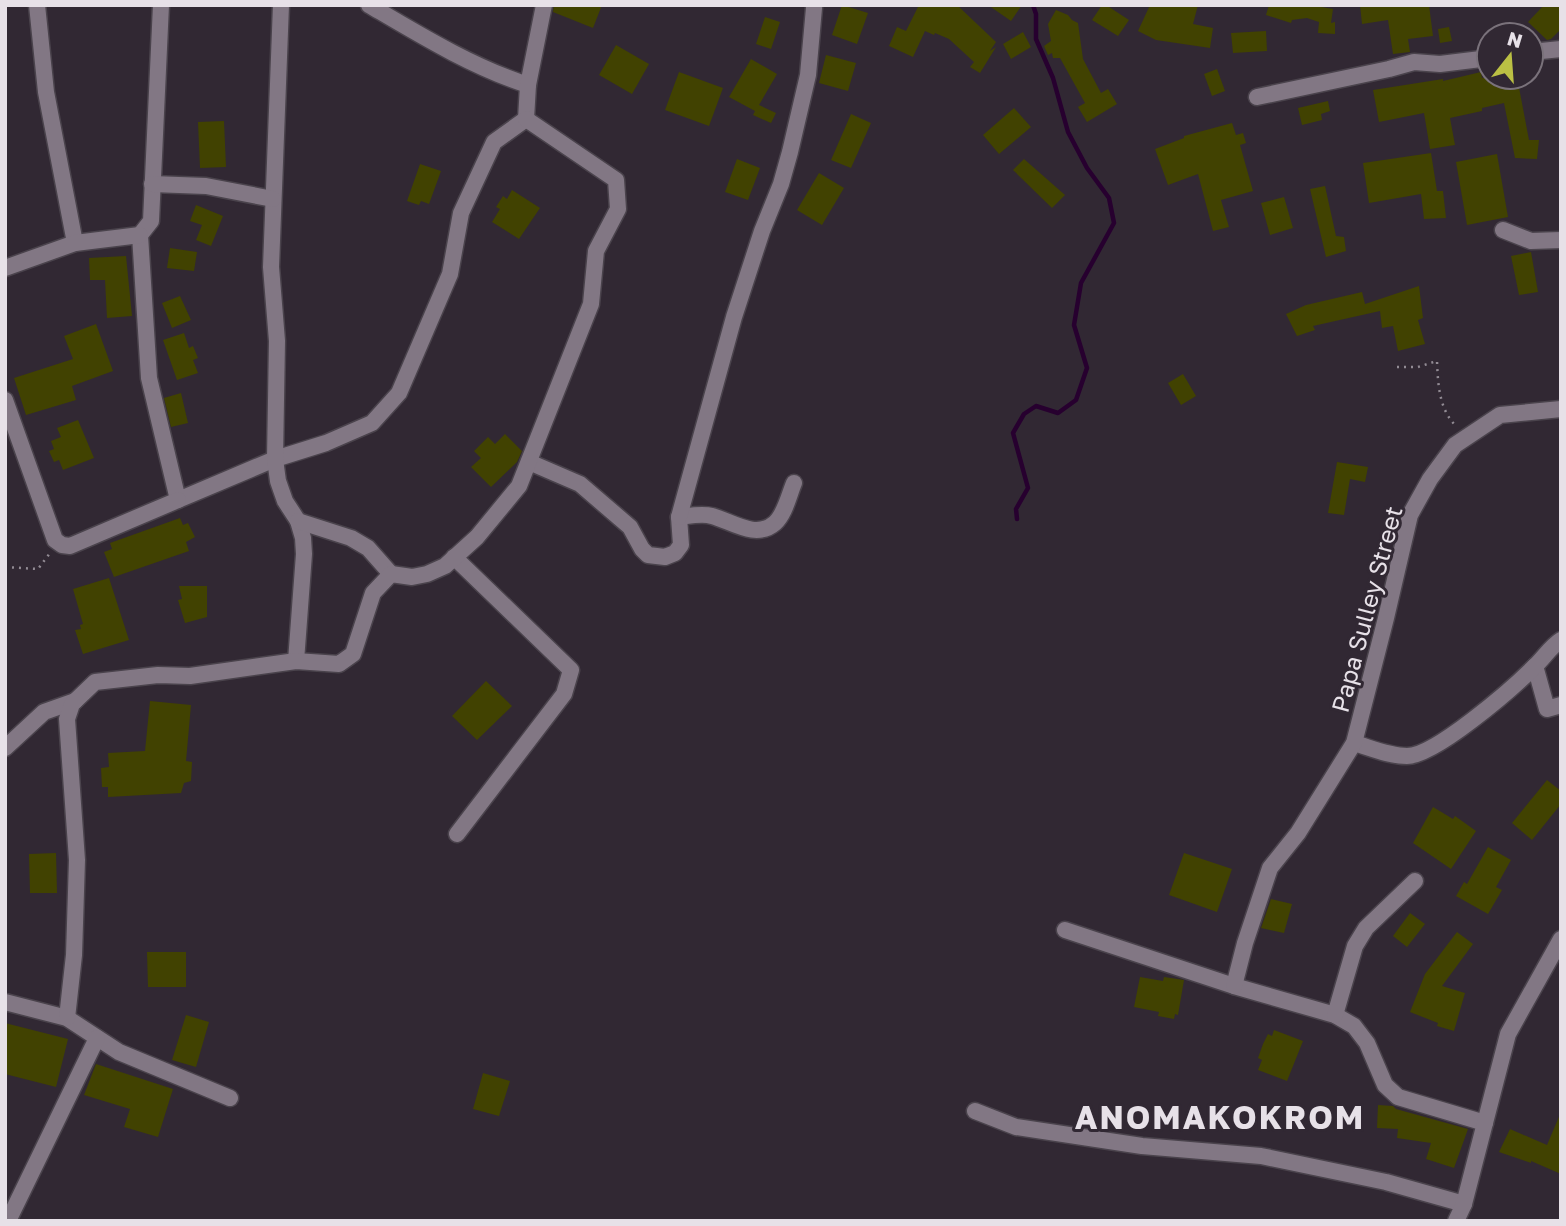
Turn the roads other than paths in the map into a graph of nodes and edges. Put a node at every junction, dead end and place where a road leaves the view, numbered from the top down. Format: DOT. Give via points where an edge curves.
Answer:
graph roads {
  1 [pos="37,5"];
  2 [pos="161,5"];
  3 [pos="281,5"];
  4 [pos="369,5"];
  5 [pos="544,5"];
  6 [pos="814,8"];
  7 [pos="1475,60"];
  8 [pos="528,85"];
  9 [pos="1257,97"];
  10 [pos="526,119"];
  11 [pos="152,184"];
  12 [pos="273,199"];
  13 [pos="1503,230"];
  14 [pos="140,235"];
  15 [pos="1561,240"];
  16 [pos="75,243"];
  17 [pos="5,268"];
  18 [pos="5,400"];
  19 [pos="1561,409"];
  20 [pos="275,459"];
  21 [pos="529,463"];
  22 [pos="794,483"];
  23 [pos="178,500"];
  24 [pos="679,517"];
  25 [pos="298,520"];
  26 [pos="454,557"];
  27 [pos="391,574"];
  28 [pos="1561,640"];
  29 [pos="296,662"];
  30 [pos="1535,666"];
  31 [pos="75,701"];
  32 [pos="1561,705"];
  33 [pos="1354,743"];
  34 [pos="5,748"];
  35 [pos="457,834"];
  36 [pos="1415,881"];
  37 [pos="1065,930"];
  38 [pos="1561,939"];
  39 [pos="1234,986"];
  40 [pos="5,1002"];
  41 [pos="1335,1015"];
  42 [pos="67,1018"];
  43 [pos="97,1038"];
  44 [pos="230,1098"];
  45 [pos="975,1111"];
  46 [pos="1485,1123"];
  47 [pos="1464,1204"];
  48 [pos="8,1221"];
  49 [pos="1456,1221"];
  1 -- 16 [label="street" via="46,92"];
  2 -- 11 [label="street"];
  3 -- 12 [label="street"];
  4 -- 8 [label="street" via="500,76"];
  5 -- 8 [label="street"];
  6 -- 24 [label="street" via="808,75 790,152 734,317"];
  7 -- 9 [label="street" via="1414,62"];
  8 -- 10 [label="street"];
  10 -- 20 [label="street" via="494,142 461,213 450,274 399,393 372,423"];
  10 -- 21 [label="street" via="616,180 618,209 596,251 591,304"];
  11 -- 12 [label="street" via="197,185"];
  11 -- 14 [label="street" via="151,221"];
  12 -- 20 [label="street"];
  13 -- 15 [label="street" via="1531,241"];
  14 -- 16 [label="street"];
  14 -- 23 [label="street" via="149,378"];
  16 -- 17 [label="street"];
  18 -- 23 [label="street" via="55,540 70,546"];
  19 -- 33 [label="street, Papa Sulley Street" via="1500,415 1455,445 1430,479 1410,515"];
  20 -- 23 [label="street"];
  20 -- 25 [label="street" via="281,491"];
  21 -- 24 [label="street" via="580,484 630,527 648,555 675,553 681,545"];
  21 -- 26 [label="street" via="519,486"];
  22 -- 24 [label="street" via="779,518 766,528 743,528 706,515"];
  25 -- 27 [label="street" via="351,537"];
  25 -- 29 [label="street" via="304,554"];
  26 -- 27 [label="street" via="427,574"];
  26 -- 35 [label="street" via="571,670 564,694"];
  27 -- 29 [label="street" via="373,593 348,659 339,664"];
  28 -- 30 [label="street"];
  29 -- 31 [label="street" via="95,682"];
  30 -- 32 [label="street" via="1547,709"];
  30 -- 33 [label="street" via="1425,753 1408,757"];
  31 -- 34 [label="street" via="44,712"];
  31 -- 42 [label="street" via="67,719 77,860"];
  33 -- 39 [label="street, Papa Sulley Street" via="1298,833 1270,868"];
  36 -- 41 [label="street" via="1366,928 1355,946"];
  37 -- 39 [label="street"];
  38 -- 46 [label="street" via="1508,1034"];
  39 -- 41 [label="street"];
  40 -- 42 [label="street"];
  41 -- 46 [label="street" via="1354,1026 1367,1043 1385,1085 1398,1097"];
  42 -- 43 [label="street"];
  43 -- 44 [label="street" via="119,1052"];
  43 -- 48 [label="street"];
  45 -- 47 [label="street" via="1016,1127 1142,1146 1261,1156"];
  46 -- 47 [label="street"];
  47 -- 49 [label="street"];
}
